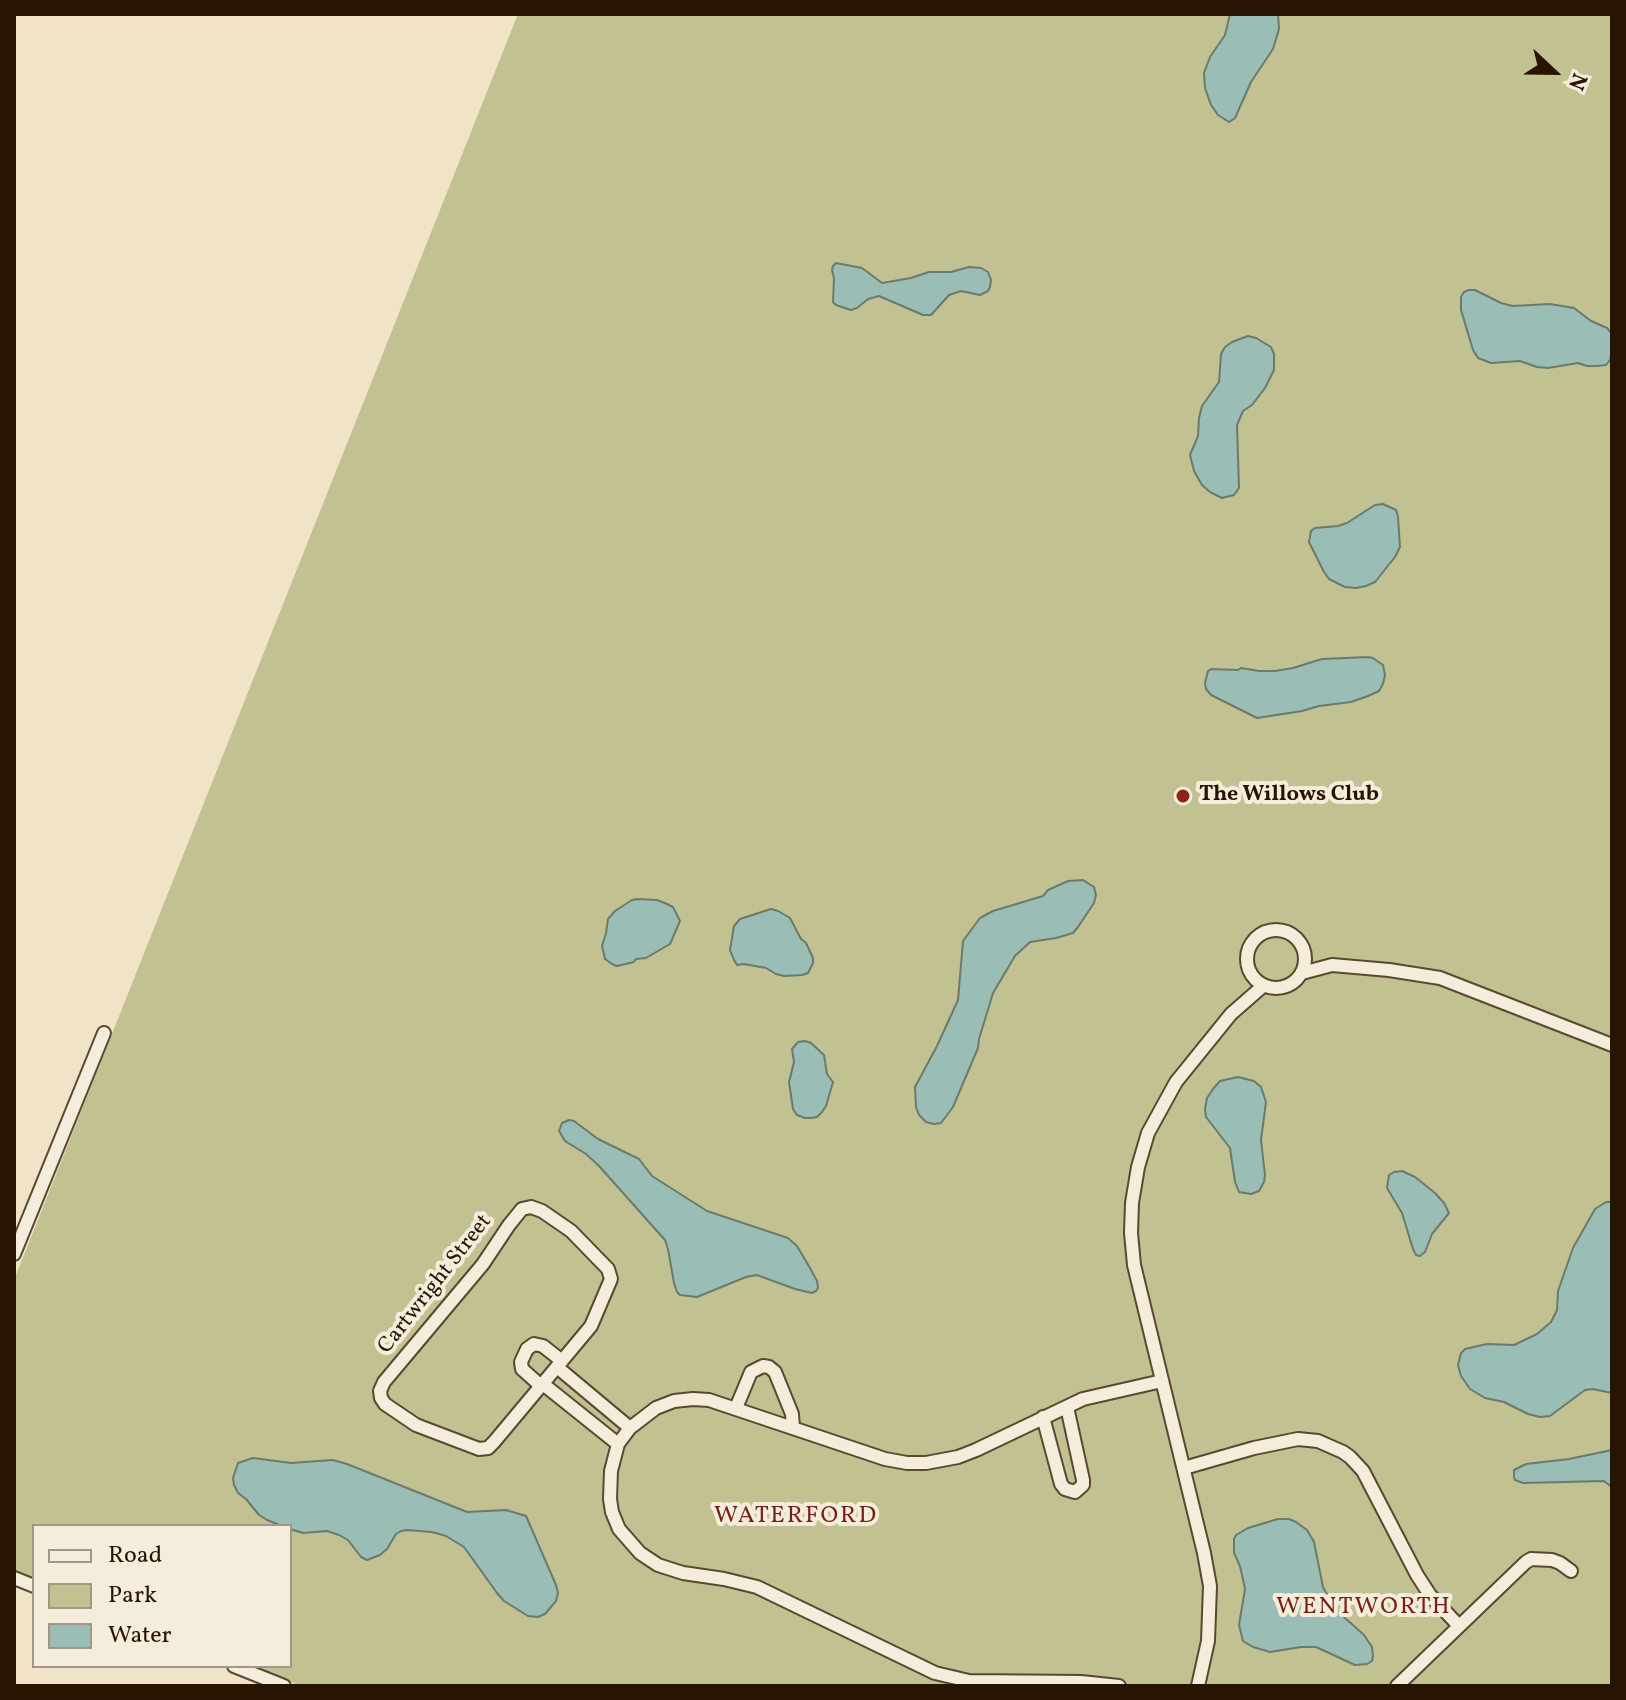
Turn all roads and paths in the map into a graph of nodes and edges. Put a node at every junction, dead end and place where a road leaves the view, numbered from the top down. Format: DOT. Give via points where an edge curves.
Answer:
graph roads {
  1 [pos="1305,954"];
  2 [pos="1332,965"];
  3 [pos="1250,973"];
  4 [pos="1302,973"];
  5 [pos="1263,986"];
  6 [pos="1231,1014"];
  7 [pos="104,1033"];
  8 [pos="1612,1045"];
  9 [pos="14,1254"];
  10 [pos="560,1364"];
  11 [pos="1162,1381"];
  12 [pos="542,1385"];
  13 [pos="1067,1407"];
  14 [pos="736,1408"];
  15 [pos="1043,1417"];
  16 [pos="630,1428"];
  17 [pos="793,1428"];
  18 [pos="618,1444"];
  19 [pos="1184,1468"];
  20 [pos="1571,1571"];
  21 [pos="1459,1626"];
  22 [pos="239,1668"];
  23 [pos="1025,1684"];
  24 [pos="1068,1684"];
  25 [pos="284,1686"];
  26 [pos="1119,1686"];
  27 [pos="1198,1686"];
  28 [pos="1397,1686"];
  1 -- 2 [label="street"];
  1 -- 3 [label="street" via="1291,934 1267,932 1249,949"];
  1 -- 4 [label="street"];
  2 -- 4 [label="street"];
  2 -- 8 [label="street" via="1440,978"];
  3 -- 5 [label="street"];
  3 -- 6 [label="street"];
  4 -- 5 [label="street" via="1285,987"];
  5 -- 6 [label="street"];
  6 -- 11 [label="street" via="1176,1082 1148,1133 1138,1167 1132,1203 1134,1265"];
  7 -- 9 [label="street"];
  10 -- 12 [label="street, Cartwright Street"];
  10 -- 12 [label="street" via="543,1346 527,1349 522,1369"];
  10 -- 12 [label="street, Cartwright Street" via="591,1326 610,1273 571,1231 531,1207 522,1209 380,1391 385,1404 416,1425 479,1449 494,1442"];
  10 -- 16 [label="street"];
  11 -- 13 [label="street"];
  11 -- 19 [label="street"];
  12 -- 18 [label="street"];
  13 -- 15 [label="street"];
  13 -- 15 [label="street" via="1083,1480 1075,1492 1061,1484"];
  14 -- 16 [label="street" via="709,1400 674,1401"];
  14 -- 17 [label="street"];
  14 -- 17 [label="street" via="751,1372 769,1367 792,1414"];
  15 -- 17 [label="street" via="976,1450 926,1463 885,1459"];
  16 -- 18 [label="street"];
  18 -- 23 [label="street" via="609,1485 612,1512 625,1538 649,1560 667,1569 757,1587 935,1673"];
  19 -- 21 [label="street" via="1298,1439 1335,1448 1363,1471 1423,1585"];
  19 -- 27 [label="street" via="1210,1586 1208,1641"];
  20 -- 21 [label="street" via="1552,1560 1531,1559"];
  21 -- 28 [label="street"];
  22 -- 25 [label="street"];
  23 -- 24 [label="street"];
  24 -- 26 [label="street"];
}
